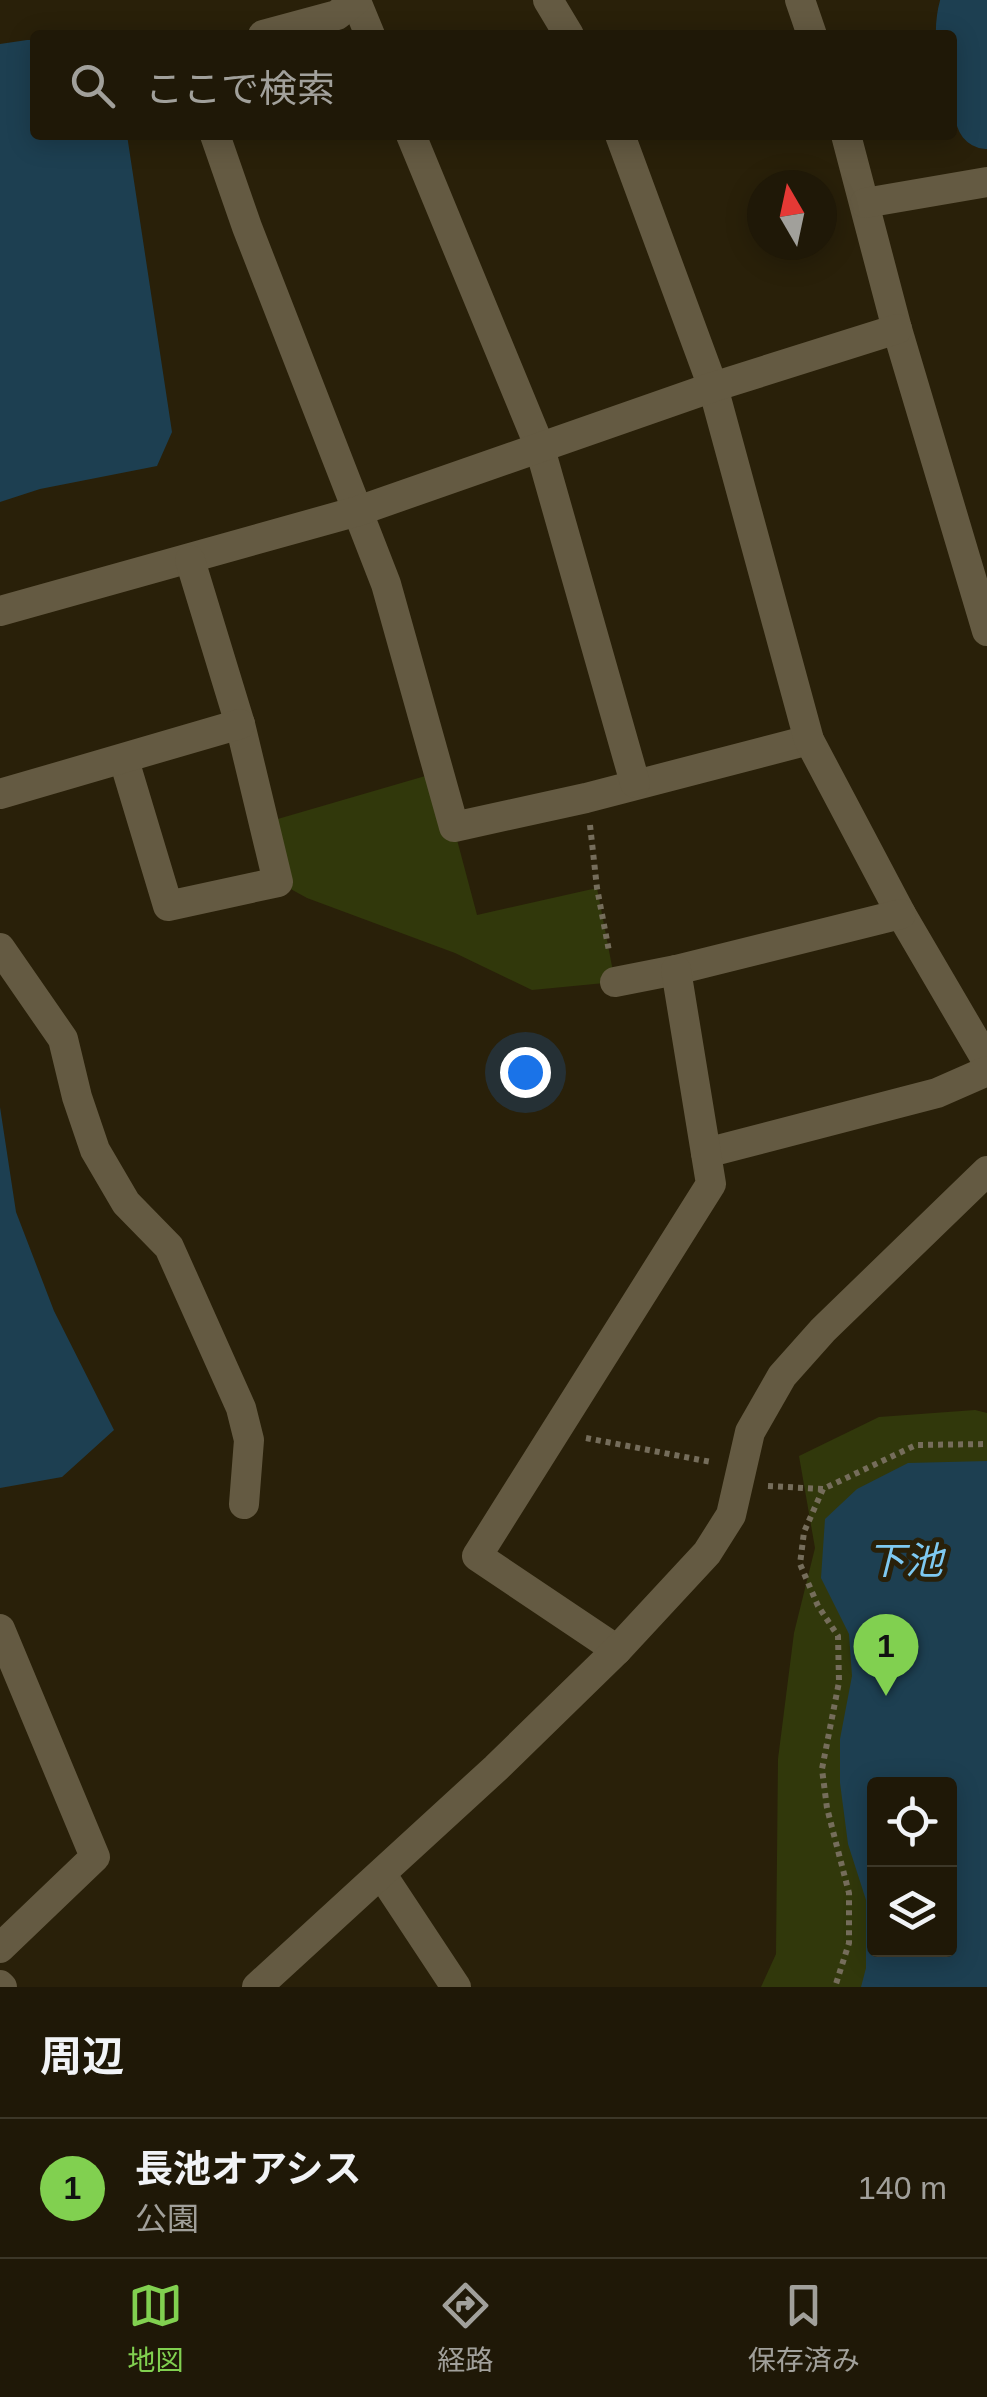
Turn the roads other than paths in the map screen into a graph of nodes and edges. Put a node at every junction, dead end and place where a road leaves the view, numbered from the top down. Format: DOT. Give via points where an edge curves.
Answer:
graph roads {
  1 [pos="548,0"];
  2 [pos="800,0"];
  3 [pos="356,1"];
  4 [pos="281,30"];
  5 [pos="368,30"];
  6 [pos="566,30"];
  7 [pos="810,30"];
  8 [pos="216,140"];
  9 [pos="413,140"];
  10 [pos="622,140"];
  11 [pos="847,140"];
  12 [pos="975,184"];
  13 [pos="865,202"];
  14 [pos="897,329"];
  15 [pos="713,386"];
  16 [pos="539,446"];
  17 [pos="358,511"];
  18 [pos="190,560"];
  19 [pos="0,611"];
  20 [pos="987,631"];
  21 [pos="240,724"];
  22 [pos="808,740"];
  23 [pos="124,760"];
  24 [pos="635,783"];
  25 [pos="0,794"];
  26 [pos="901,914"];
  27 [pos="0,948"];
  28 [pos="676,970"];
  29 [pos="616,982"];
  30 [pos="987,1062"];
  31 [pos="987,1071"];
  32 [pos="706,1154"];
  33 [pos="987,1172"];
  34 [pos="244,1504"];
  35 [pos="0,1629"];
  36 [pos="617,1650"];
  37 [pos="382,1875"];
  38 [pos="0,1948"];
  39 [pos="257,1987"];
  40 [pos="456,1987"];
  1 -- 6 [label="street"];
  2 -- 7 [label="street"];
  3 -- 4 [label="street" via="338,14"];
  3 -- 5 [label="street"];
  8 -- 17 [label="street"];
  9 -- 16 [label="street"];
  10 -- 15 [label="street"];
  11 -- 13 [label="street"];
  12 -- 13 [label="street"];
  13 -- 14 [label="street"];
  14 -- 15 [label="street"];
  14 -- 20 [label="street"];
  15 -- 16 [label="street"];
  15 -- 22 [label="street"];
  16 -- 17 [label="street"];
  16 -- 24 [label="street"];
  17 -- 18 [label="street"];
  17 -- 24 [label="street" via="386,584 454,827"];
  18 -- 19 [label="street"];
  18 -- 21 [label="street"];
  21 -- 23 [label="street"];
  21 -- 23 [label="street" via="278,882 168,906"];
  22 -- 24 [label="street"];
  22 -- 26 [label="street"];
  23 -- 25 [label="street"];
  26 -- 28 [label="street"];
  26 -- 30 [label="street"];
  27 -- 34 [label="street" via="64,1039 96,1150 126,1204 169,1247 242,1408 249,1440"];
  28 -- 29 [label="street"];
  28 -- 32 [label="street"];
  31 -- 32 [label="street" via="937,1093"];
  32 -- 36 [label="street" via="711,1184 476,1556"];
  33 -- 36 [label="street" via="782,1376 750,1432 731,1515 707,1553"];
  35 -- 38 [label="street" via="95,1857"];
  36 -- 37 [label="street"];
  37 -- 39 [label="street"];
  37 -- 40 [label="street"];
}
